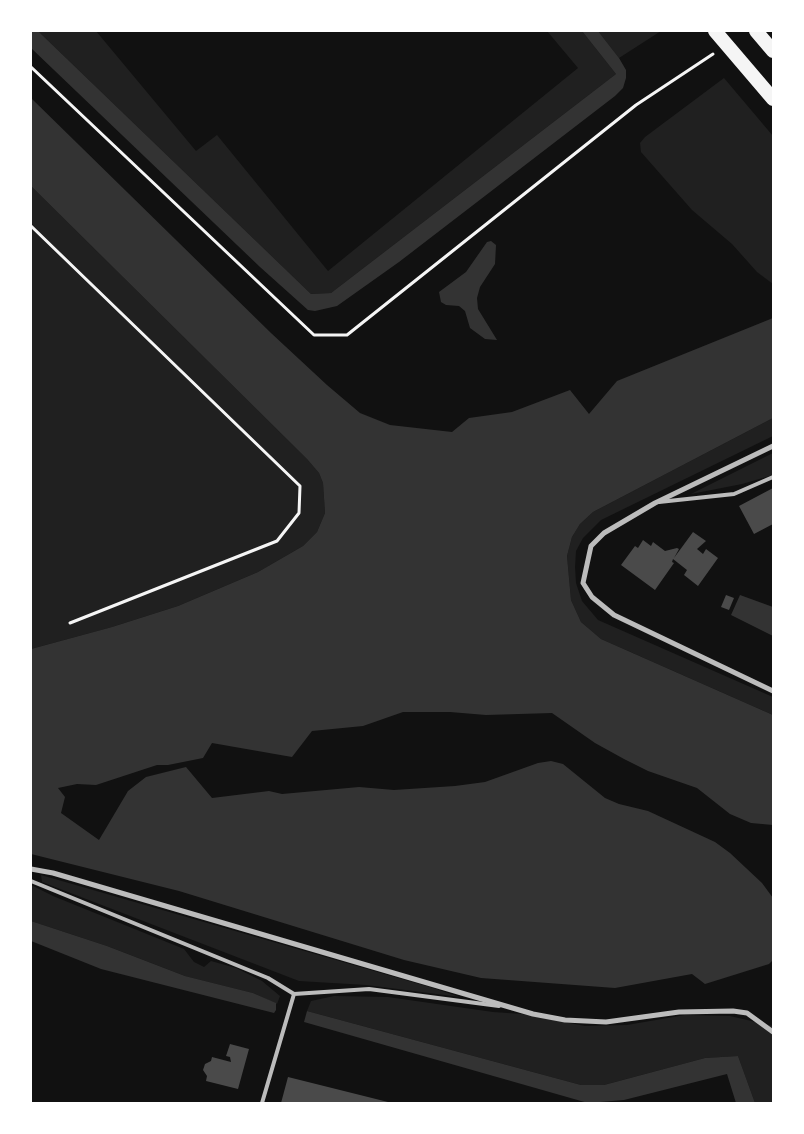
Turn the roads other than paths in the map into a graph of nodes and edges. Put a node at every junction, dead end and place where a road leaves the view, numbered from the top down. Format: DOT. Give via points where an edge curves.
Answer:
graph roads {
  1 [pos="714,31"];
  2 [pos="756,31"];
  3 [pos="773,51"];
  4 [pos="773,99"];
  5 [pos="773,446"];
  6 [pos="773,477"];
  7 [pos="655,503"];
  8 [pos="773,691"];
  9 [pos="31,869"];
  10 [pos="31,881"];
  11 [pos="294,994"];
  12 [pos="504,1007"];
  13 [pos="773,1032"];
  14 [pos="262,1103"];
  1 -- 4 [label="highway"];
  2 -- 3 [label="highway"];
  5 -- 7 [label="street"];
  6 -- 7 [label="lane" via="734,494"];
  7 -- 8 [label="street" via="604,533 591,546 583,583 587,591 614,614"];
  9 -- 12 [label="street"];
  10 -- 11 [label="lane" via="268,978"];
  11 -- 12 [label="lane" via="369,989"];
  11 -- 14 [label="lane"];
  12 -- 13 [label="street" via="565,1020 606,1022 679,1012 733,1011 748,1013"];
}
